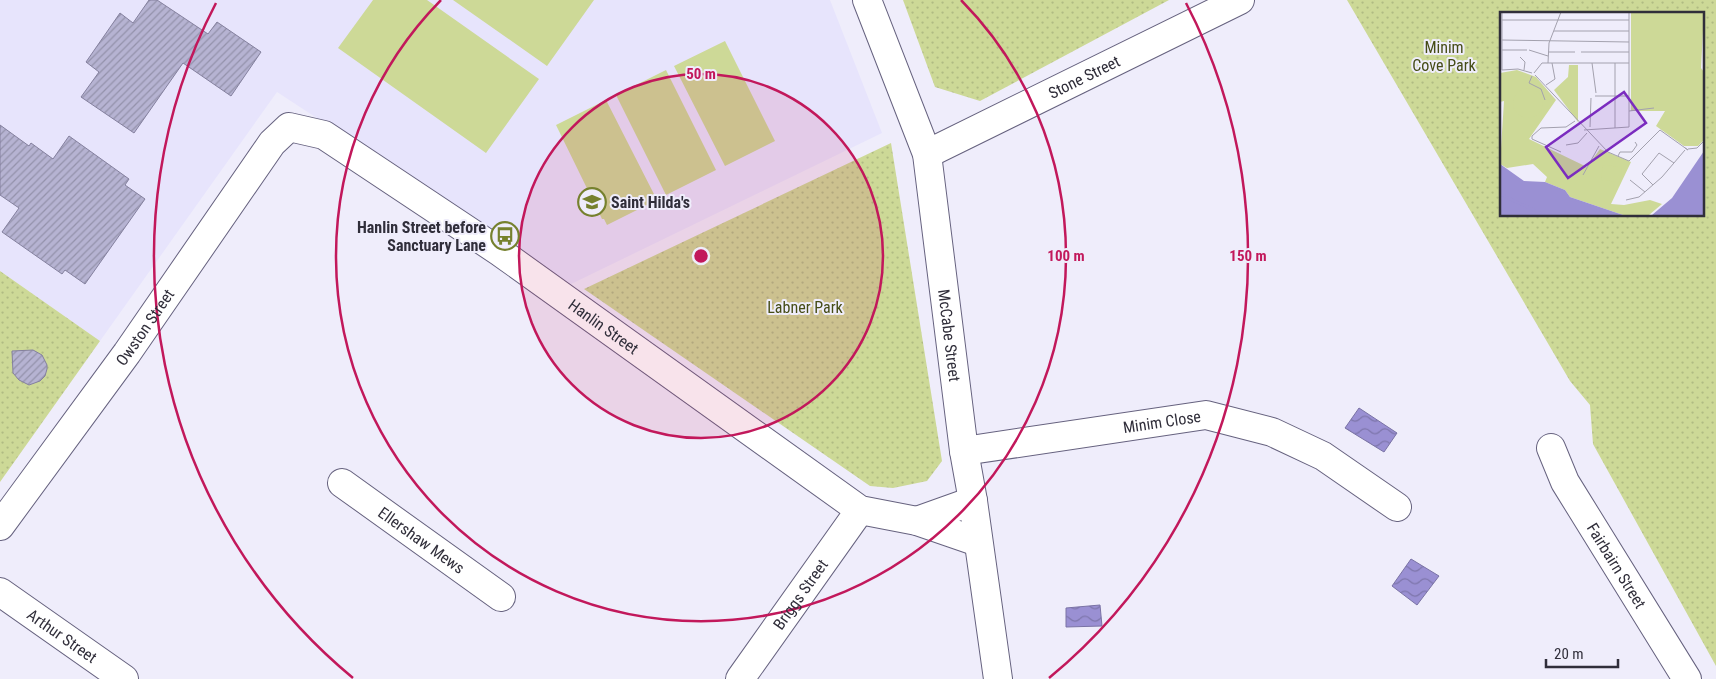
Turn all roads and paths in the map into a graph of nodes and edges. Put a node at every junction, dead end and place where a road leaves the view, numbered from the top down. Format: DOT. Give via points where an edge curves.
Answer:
graph roads {
  1 [pos="867,0"];
  2 [pos="1240,0"];
  3 [pos="289,127"];
  4 [pos="927,154"];
  5 [pos="1551,448"];
  6 [pos="964,451"];
  7 [pos="342,483"];
  8 [pos="972,501"];
  9 [pos="1397,507"];
  10 [pos="860,510"];
  11 [pos="917,521"];
  12 [pos="0,526"];
  13 [pos="978,542"];
  14 [pos="0,592"];
  15 [pos="501,597"];
  16 [pos="124,679"];
  17 [pos="740,679"];
  18 [pos="998,679"];
  19 [pos="1687,679"];
  1 -- 4 [label="street, McCabe Street"];
  2 -- 4 [label="street, Stone Street"];
  3 -- 10 [label="street, Hanlin Street" via="324,135 484,241"];
  3 -- 12 [label="street, Owston Street" via="272,142 127,353"];
  4 -- 6 [label="street, McCabe Street"];
  5 -- 19 [label="street, Fairbairn Street" via="1565,482"];
  6 -- 8 [label="street, McCabe Street"];
  6 -- 9 [label="street, Minim Close" via="1206,415 1272,432 1323,456"];
  7 -- 15 [label="street, Ellershaw Mews"];
  8 -- 11 [label="street"];
  8 -- 13 [label="street, McCabe Street"];
  10 -- 11 [label="street, Hanlin Street"];
  10 -- 17 [label="street, Briggs Street"];
  11 -- 13 [label="street, Hanlin Street"];
  13 -- 18 [label="street, McCabe Street"];
  14 -- 16 [label="street, Arthur Street"];
}
